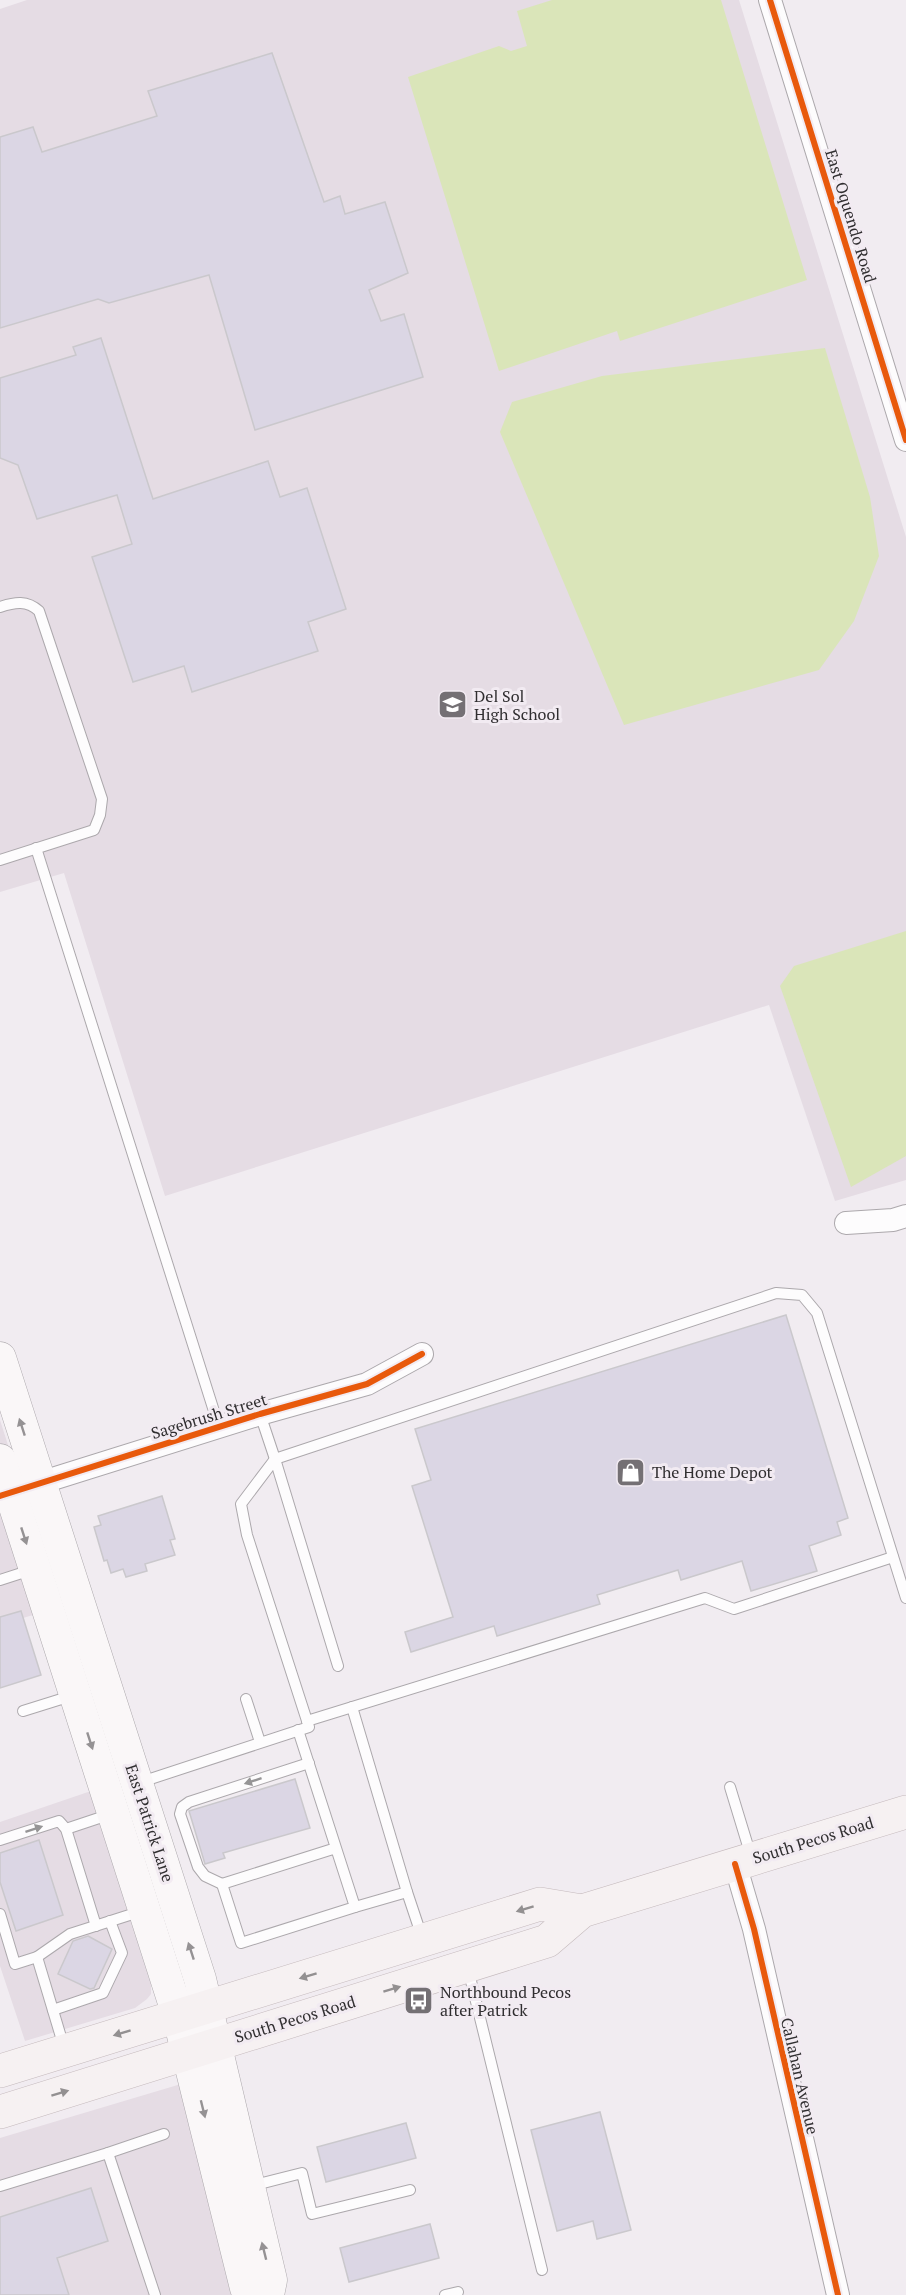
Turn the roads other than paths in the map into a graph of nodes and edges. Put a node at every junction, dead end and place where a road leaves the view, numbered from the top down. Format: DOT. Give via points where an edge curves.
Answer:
graph roads {
  1 [pos="770,0"];
  2 [pos="906,440"];
  3 [pos="0,607"];
  4 [pos="36,848"];
  5 [pos="0,860"];
  6 [pos="906,1216"];
  7 [pos="846,1223"];
  8 [pos="422,1354"];
  9 [pos="0,1358"];
  10 [pos="260,1414"];
  11 [pos="219,1427"];
  12 [pos="275,1458"];
  13 [pos="0,1460"];
  14 [pos="40,1483"];
  15 [pos="5,1494"];
  16 [pos="893,1557"];
  17 [pos="35,1569"];
  18 [pos="0,1580"];
  19 [pos="906,1598"];
  20 [pos="338,1666"];
  21 [pos="91,1689"];
  22 [pos="246,1699"];
  23 [pos="352,1707"];
  24 [pos="23,1711"];
  25 [pos="307,1721"];
  26 [pos="298,1730"];
  27 [pos="260,1742"];
  28 [pos="309,1764"];
  29 [pos="137,1784"];
  30 [pos="730,1787"];
  31 [pos="906,1812"];
  32 [pos="114,1813"];
  33 [pos="66,1829"];
  34 [pos="0,1840"];
  35 [pos="336,1848"];
  36 [pos="744,1862"];
  37 [pos="222,1884"];
  38 [pos="407,1892"];
  39 [pos="355,1907"];
  40 [pos="144,1910"];
  41 [pos="582,1911"];
  42 [pos="0,1914"];
  43 [pos="110,1921"];
  44 [pos="96,1926"];
  45 [pos="423,1940"];
  46 [pos="37,1957"];
  47 [pos="467,1965"];
  48 [pos="53,2010"];
  49 [pos="193,2011"];
  50 [pos="202,2048"];
  51 [pos="65,2050"];
  52 [pos="0,2071"];
  53 [pos="0,2112"];
  54 [pos="164,2134"];
  55 [pos="108,2153"];
  56 [pos="0,2186"];
  57 [pos="248,2187"];
  58 [pos="410,2190"];
  59 [pos="542,2270"];
  60 [pos="458,2292"];
  61 [pos="155,2295"];
  62 [pos="250,2295"];
  63 [pos="268,2295"];
  64 [pos="445,2295"];
  65 [pos="838,2295"];
  1 -- 2 [label="street, East Oquendo Road"];
  3 -- 4 [label="lane" via="16,602 32,604 39,611 102,799 94,830"];
  4 -- 5 [label="lane"];
  4 -- 11 [label="lane"];
  6 -- 7 [label="street"];
  8 -- 10 [label="street, Sagebrush Street" via="367,1384"];
  14 -- 9 [label="main road, East Patrick Lane, one-way"];
  10 -- 11 [label="street, Sagebrush Street"];
  10 -- 12 [label="lane"];
  11 -- 14 [label="street, Sagebrush Street"];
  12 -- 16 [label="lane" via="776,1293 802,1295 818,1313"];
  12 -- 20 [label="lane"];
  12 -- 25 [label="lane" via="241,1504"];
  13 -- 15 [label="main road, East Patrick Lane"];
  14 -- 15 [label="street, Sagebrush Street"];
  14 -- 21 [label="main road, East Patrick Lane"];
  15 -- 17 [label="main road, East Patrick Lane, one-way"];
  16 -- 19 [label="lane"];
  16 -- 23 [label="lane" via="734,1609 705,1598"];
  17 -- 18 [label="lane"];
  17 -- 21 [label="main road, East Patrick Lane"];
  21 -- 24 [label="lane"];
  21 -- 29 [label="main road, East Patrick Lane"];
  21 -- 32 [label="main road, East Patrick Lane, one-way"];
  22 -- 27 [label="lane"];
  23 -- 25 [label="lane"];
  23 -- 38 [label="lane"];
  25 -- 26 [label="lane" via="309,1727"];
  26 -- 27 [label="lane"];
  26 -- 28 [label="lane"];
  27 -- 29 [label="lane"];
  28 -- 35 [label="lane"];
  28 -- 37 [label="lane, one-way" via="182,1807 180,1814 198,1867 205,1876"];
  49 -- 29 [label="main road, East Patrick Lane, one-way"];
  30 -- 36 [label="lane"];
  31 -- 36 [label="main road, South Pecos Road"];
  32 -- 33 [label="lane"];
  32 -- 40 [label="main road, East Patrick Lane"];
  34 -- 33 [label="lane, one-way" via="59,1821"];
  33 -- 44 [label="lane"];
  35 -- 37 [label="lane"];
  35 -- 39 [label="lane"];
  36 -- 41 [label="main road, South Pecos Road"];
  36 -- 65 [label="street, Callahan Avenue" via="754,1929"];
  37 -- 39 [label="lane" via="241,1942"];
  38 -- 39 [label="lane"];
  38 -- 45 [label="lane"];
  40 -- 43 [label="lane"];
  40 -- 49 [label="main road, East Patrick Lane"];
  41 -- 45 [label="main road, South Pecos Road, one-way" via="540,1904"];
  41 -- 47 [label="main road, South Pecos Road" via="547,1941"];
  42 -- 46 [label="lane" via="15,1964"];
  43 -- 44 [label="lane"];
  43 -- 48 [label="lane" via="122,1953 103,1993"];
  44 -- 46 [label="lane" via="70,1934"];
  45 -- 49 [label="main road, South Pecos Road, one-way"];
  46 -- 48 [label="lane"];
  50 -- 47 [label="main road, South Pecos Road, one-way"];
  47 -- 59 [label="lane"];
  48 -- 51 [label="lane"];
  49 -- 50 [label="main road, East Patrick Lane"];
  49 -- 51 [label="main road, South Pecos Road, one-way"];
  53 -- 50 [label="main road, South Pecos Road, one-way"];
  50 -- 57 [label="main road, East Patrick Lane"];
  50 -- 62 [label="main road, East Patrick Lane, one-way"];
  51 -- 52 [label="main road, South Pecos Road"];
  54 -- 55 [label="lane"];
  55 -- 56 [label="lane"];
  55 -- 61 [label="lane"];
  57 -- 58 [label="lane" via="302,2173 312,2214"];
  63 -- 57 [label="main road, East Patrick Lane, one-way" via="271,2280"];
  60 -- 64 [label="lane"];
}
